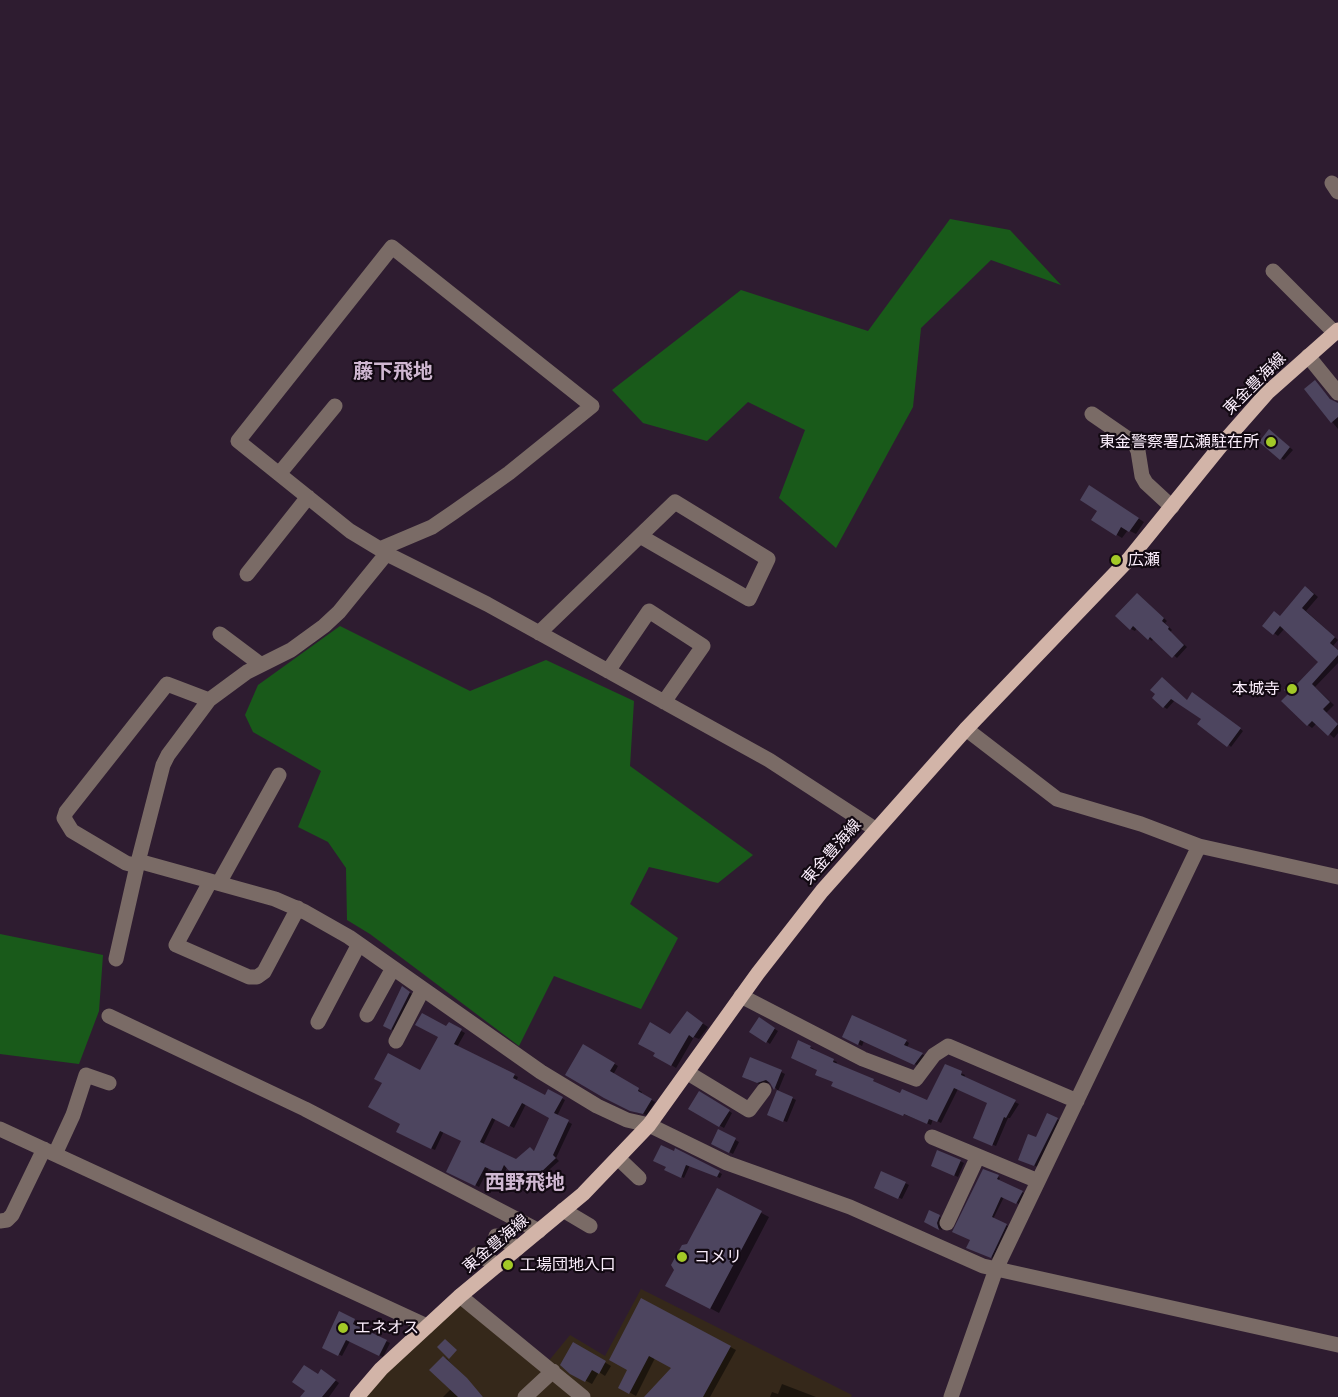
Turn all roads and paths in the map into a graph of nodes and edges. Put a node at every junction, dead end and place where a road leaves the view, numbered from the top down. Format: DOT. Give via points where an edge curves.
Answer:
graph roads {
  1 [pos="1273,271"];
  2 [pos="1336,331"];
  3 [pos="1308,357"];
  4 [pos="1338,393"];
  5 [pos="335,406"];
  6 [pos="1092,414"];
  7 [pos="279,474"];
  8 [pos="308,497"];
  9 [pos="1172,507"];
  10 [pos="640,536"];
  11 [pos="384,551"];
  12 [pos="247,574"];
  13 [pos="539,633"];
  14 [pos="220,634"];
  15 [pos="260,664"];
  16 [pos="608,671"];
  17 [pos="209,700"];
  18 [pos="664,702"];
  19 [pos="966,729"];
  20 [pos="279,775"];
  21 [pos="875,829"];
  22 [pos="1199,846"];
  23 [pos="137,864"];
  24 [pos="1338,877"];
  25 [pos="214,882"];
  26 [pos="298,908"];
  27 [pos="359,944"];
  28 [pos="116,959"];
  29 [pos="393,968"];
  30 [pos="423,989"];
  31 [pos="741,996"];
  32 [pos="367,1014"];
  33 [pos="109,1016"];
  34 [pos="318,1022"];
  35 [pos="396,1041"];
  36 [pos="688,1073"];
  37 [pos="109,1083"];
  38 [pos="764,1090"];
  39 [pos="1077,1101"];
  40 [pos="649,1125"];
  41 [pos="0,1129"];
  42 [pos="932,1137"];
  43 [pos="50,1152"];
  44 [pos="978,1156"];
  45 [pos="618,1158"];
  46 [pos="639,1178"];
  47 [pos="1038,1181"];
  48 [pos="564,1210"];
  49 [pos="0,1221"];
  50 [pos="946,1223"];
  51 [pos="590,1226"];
  52 [pos="539,1232"];
  53 [pos="496,1236"];
  54 [pos="518,1248"];
  55 [pos="477,1254"];
  56 [pos="498,1265"];
  57 [pos="996,1269"];
  58 [pos="460,1296"];
  59 [pos="427,1326"];
  60 [pos="1338,1345"];
  61 [pos="553,1371"];
  62 [pos="357,1397"];
  63 [pos="525,1397"];
  64 [pos="583,1397"];
  65 [pos="951,1397"];
  1 -- 2 [label="street"];
  2 -- 3 [label="main road, 東金豊海線"];
  3 -- 4 [label="street"];
  3 -- 9 [label="main road, 東金豊海線" via="1267,393"];
  5 -- 7 [label="street"];
  6 -- 9 [label="street" via="1134,443 1146,483"];
  7 -- 8 [label="street"];
  7 -- 11 [label="street" via="238,441 392,247 592,406 454,512"];
  8 -- 11 [label="street" via="350,531"];
  8 -- 12 [label="street"];
  9 -- 19 [label="main road, 東金豊海線" via="1130,559"];
  10 -- 10 [label="street" via="675,502 768,559 749,599"];
  10 -- 13 [label="street"];
  11 -- 13 [label="street"];
  11 -- 15 [label="street" via="324,626 291,650"];
  13 -- 16 [label="street"];
  14 -- 15 [label="street"];
  15 -- 17 [label="street"];
  16 -- 18 [label="street"];
  16 -- 18 [label="street" via="649,611 703,646"];
  17 -- 23 [label="street" via="168,755"];
  17 -- 23 [label="street" via="167,684 66,812 64,818 72,831 126,863"];
  18 -- 21 [label="street" via="768,760"];
  19 -- 21 [label="main road, 東金豊海線"];
  19 -- 22 [label="street" via="1057,799"];
  20 -- 25 [label="street"];
  21 -- 31 [label="main road, 東金豊海線"];
  22 -- 24 [label="street"];
  22 -- 39 [label="street"];
  23 -- 25 [label="street"];
  23 -- 28 [label="street"];
  25 -- 26 [label="street"];
  25 -- 26 [label="street" via="176,945 249,977 264,972"];
  26 -- 27 [label="street"];
  27 -- 29 [label="street"];
  27 -- 34 [label="street"];
  29 -- 30 [label="street"];
  29 -- 32 [label="street"];
  30 -- 35 [label="street"];
  30 -- 40 [label="street" via="541,1072 597,1106"];
  31 -- 36 [label="main road, 東金豊海線"];
  31 -- 39 [label="street" via="863,1059 916,1079 934,1055 948,1046"];
  33 -- 52 [label="street" via="305,1109"];
  36 -- 38 [label="street" via="749,1110"];
  36 -- 40 [label="main road, 東金豊海線"];
  37 -- 43 [label="street" via="86,1075 73,1115"];
  39 -- 47 [label="street"];
  40 -- 45 [label="main road, 東金豊海線"];
  40 -- 57 [label="street" via="727,1163 850,1207"];
  41 -- 43 [label="street"];
  42 -- 44 [label="street"];
  43 -- 49 [label="street" via="12,1215"];
  43 -- 59 [label="street"];
  44 -- 47 [label="street"];
  44 -- 50 [label="street"];
  45 -- 46 [label="street"];
  45 -- 48 [label="main road, 東金豊海線"];
  47 -- 57 [label="street"];
  48 -- 51 [label="street"];
  48 -- 52 [label="main road, 東金豊海線"];
  52 -- 54 [label="main road, 東金豊海線"];
  53 -- 54 [label="street"];
  54 -- 56 [label="main road, 東金豊海線"];
  55 -- 56 [label="street"];
  56 -- 58 [label="main road, 東金豊海線"];
  57 -- 60 [label="street"];
  57 -- 65 [label="street"];
  58 -- 59 [label="main road, 東金豊海線"];
  58 -- 61 [label="street"];
  59 -- 62 [label="main road, 東金豊海線"];
  61 -- 63 [label="street"];
  61 -- 64 [label="street"];
}
